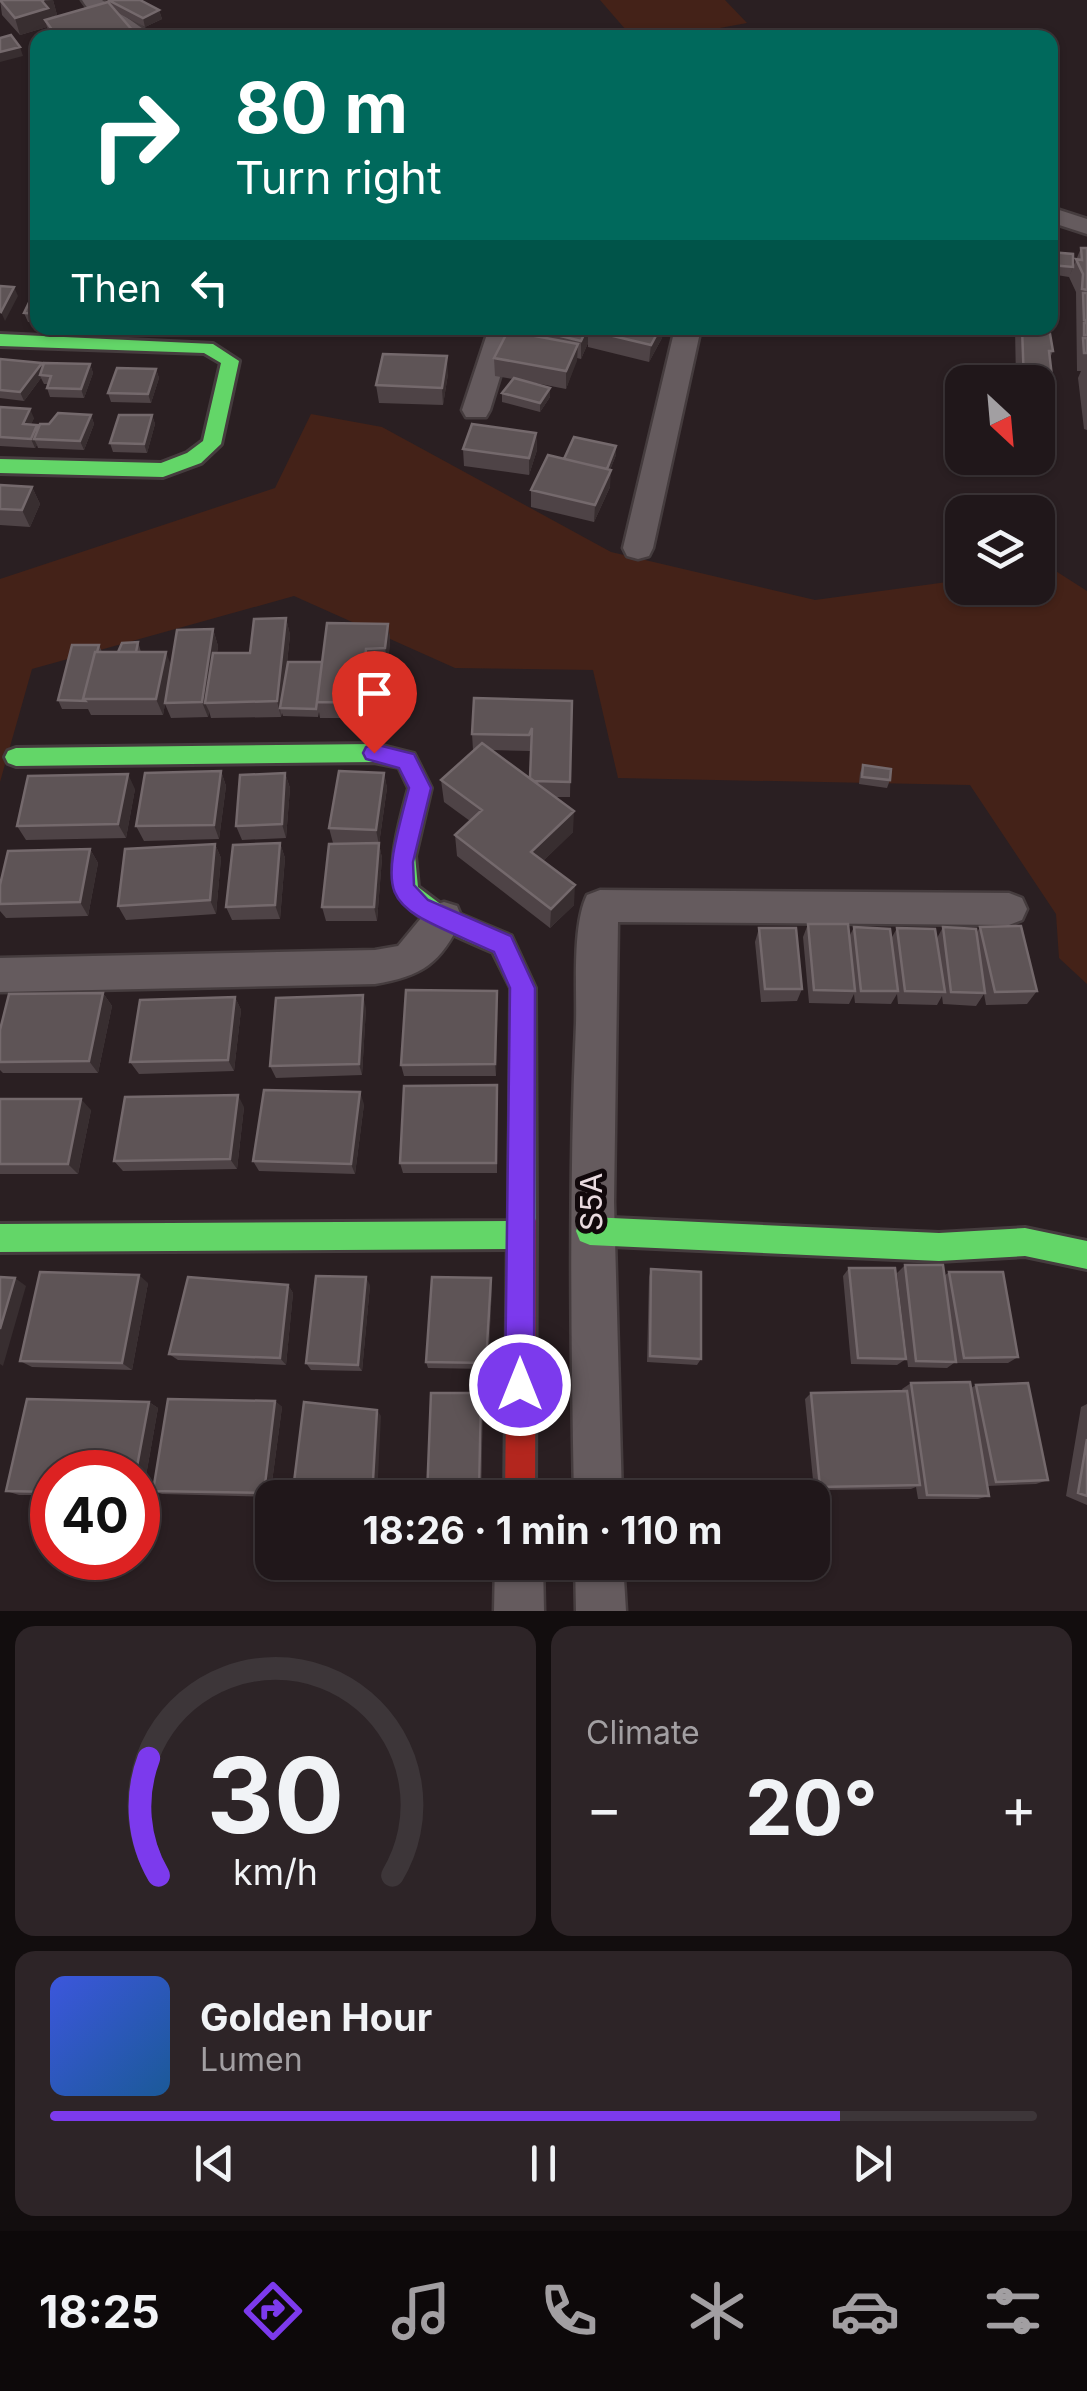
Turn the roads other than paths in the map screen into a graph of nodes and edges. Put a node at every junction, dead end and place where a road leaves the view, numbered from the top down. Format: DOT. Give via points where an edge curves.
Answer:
graph roads {
  1 [pos="92,0"];
  2 [pos="133,30"];
  3 [pos="1058,217"];
  4 [pos="1087,227"];
  5 [pos="500,335"];
  6 [pos="686,335"];
  7 [pos="0,340"];
  8 [pos="476,410"];
  9 [pos="0,466"];
  10 [pos="638,548"];
  11 [pos="16,757"];
  12 [pos="1009,909"];
  13 [pos="444,918"];
  14 [pos="0,975"];
  15 [pos="590,1231"];
  16 [pos="520,1235"];
  17 [pos="0,1238"];
  18 [pos="1087,1254"];
  19 [pos="520,1480"];
  20 [pos="597,1480"];
  21 [pos="520,1580"];
  22 [pos="600,1580"];
  23 [pos="520,1611"];
  24 [pos="601,1611"];
  1 -- 2 [label="street"];
  3 -- 4 [label="street"];
  5 -- 8 [label="street"];
  6 -- 10 [label="street"];
  7 -- 9 [label="street" via="207,348 230,361 212,444 194,458 162,470"];
  11 -- 13 [label="street" via="374,753 406,760 420,788 401,862 403,889"];
  12 -- 15 [label="street, S5A" via="600,906"];
  13 -- 14 [label="street" via="408,961 375,967"];
  13 -- 16 [label="street" via="502,944 523,988"];
  15 -- 18 [label="street" via="939,1248 1025,1242"];
  15 -- 20 [label="street, S5A"];
  16 -- 17 [label="street"];
  16 -- 19 [label="street"];
  21 -- 23 [label="street"];
  22 -- 24 [label="street"];
}
